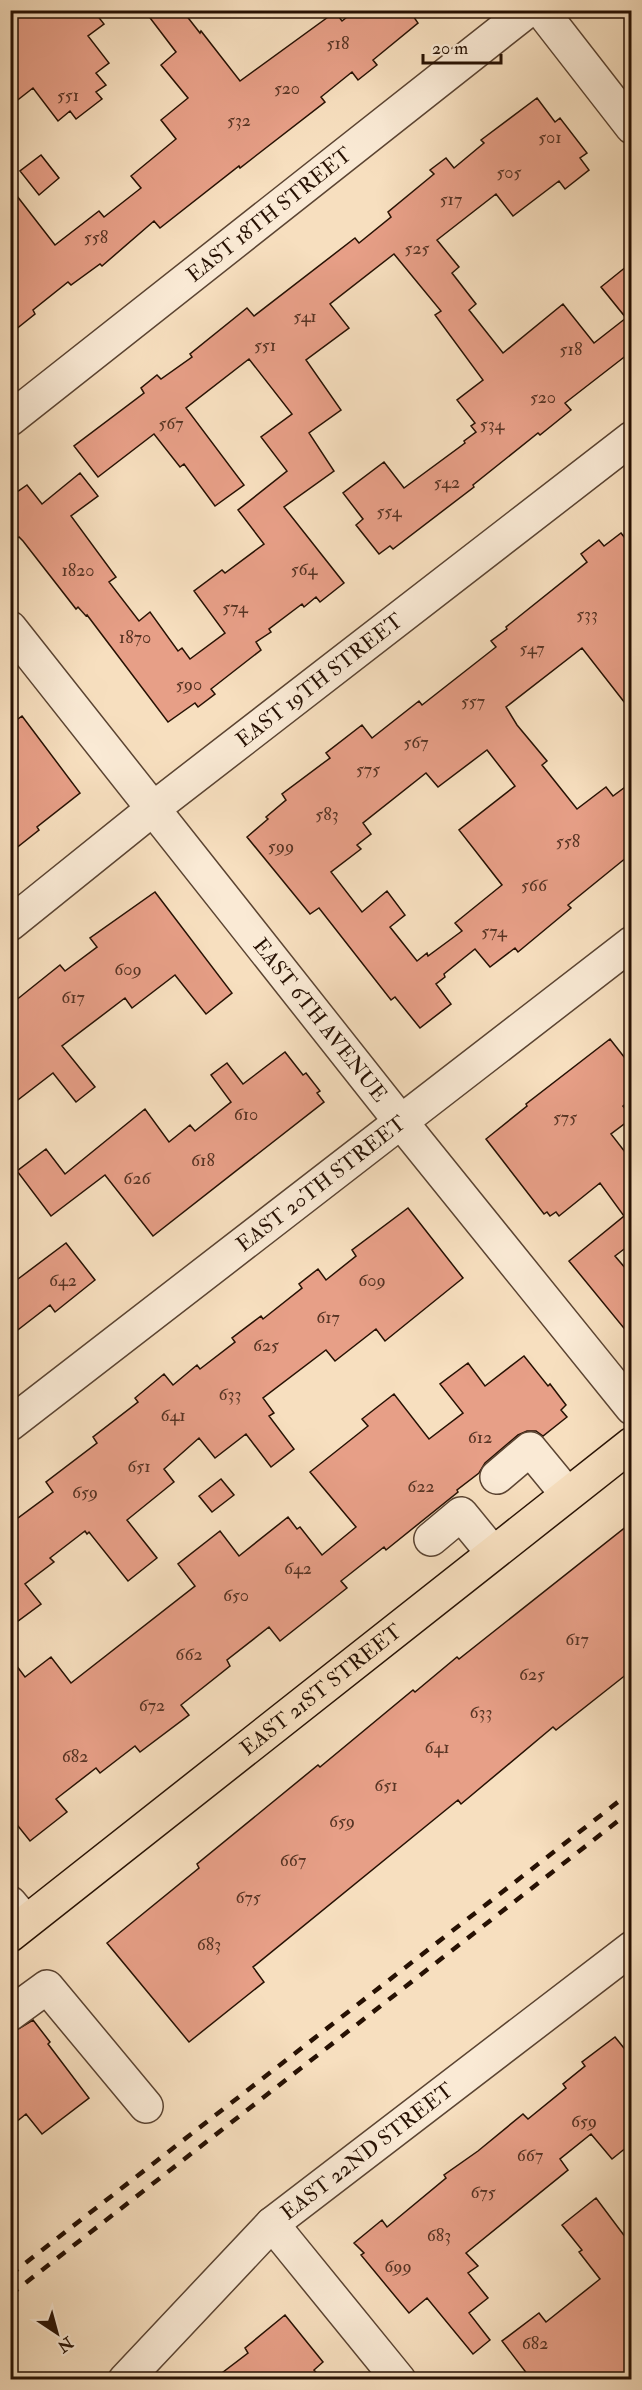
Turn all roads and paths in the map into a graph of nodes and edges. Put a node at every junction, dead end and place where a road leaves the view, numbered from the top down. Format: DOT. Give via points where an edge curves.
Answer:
graph roads {
  1 [pos="528,10"];
  2 [pos="541,10"];
  3 [pos="632,127"];
  4 [pos="10,419"];
  5 [pos="632,438"];
  6 [pos="10,628"];
  7 [pos="154,808"];
  8 [pos="10,924"];
  9 [pos="632,943"];
  10 [pos="401,1122"];
  11 [pos="632,1408"];
  12 [pos="10,1424"];
  13 [pos="632,1444"];
  14 [pos="498,1477"];
  15 [pos="567,1494"];
  16 [pos="431,1539"];
  17 [pos="493,1553"];
  18 [pos="15,1920"];
  19 [pos="632,1948"];
  20 [pos="10,2014"];
  21 [pos="146,2106"];
  22 [pos="272,2224"];
  23 [pos="125,2379"];
  24 [pos="399,2379"];
  1 -- 4 [label="street, EAST 18TH STREET"];
  2 -- 3 [label="street"];
  5 -- 7 [label="street, EAST 19TH STREET"];
  6 -- 7 [label="street, EAST 6TH AVENUE"];
  7 -- 8 [label="street, EAST 19TH STREET"];
  7 -- 10 [label="street, EAST 6TH AVENUE"];
  9 -- 10 [label="street, EAST 20TH STREET"];
  10 -- 11 [label="street, EAST 6TH AVENUE"];
  10 -- 12 [label="street, EAST 20TH STREET"];
  13 -- 15 [label="main road, EAST 21ST STREET"];
  14 -- 15 [label="street" via="530,1449"];
  15 -- 17 [label="main road, EAST 21ST STREET"];
  16 -- 17 [label="street" via="461,1514"];
  17 -- 18 [label="main road, EAST 21ST STREET"];
  19 -- 22 [label="street, EAST 22ND STREET"];
  20 -- 21 [label="street" via="47,1987"];
  22 -- 23 [label="street, EAST 22ND STREET"];
  22 -- 24 [label="street"];
}
